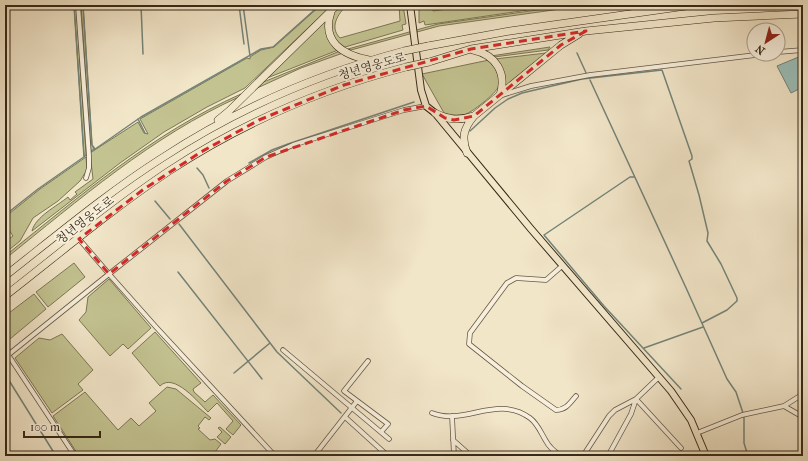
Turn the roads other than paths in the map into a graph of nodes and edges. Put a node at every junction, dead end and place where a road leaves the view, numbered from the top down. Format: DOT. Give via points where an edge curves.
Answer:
graph roads {
  1 [pos="78,5"];
  2 [pos="410,5"];
  3 [pos="692,5"];
  4 [pos="335,8"];
  5 [pos="803,14"];
  6 [pos="586,31"];
  7 [pos="471,49"];
  8 [pos="803,50"];
  9 [pos="786,51"];
  10 [pos="746,56"];
  11 [pos="371,60"];
  12 [pos="500,96"];
  13 [pos="426,106"];
  14 [pos="435,113"];
  15 [pos="474,116"];
  16 [pos="194,138"];
  17 [pos="467,153"];
  18 [pos="86,178"];
  19 [pos="79,239"];
  20 [pos="562,266"];
  21 [pos="109,274"];
  22 [pos="5,276"];
  23 [pos="5,296"];
  24 [pos="5,350"];
  25 [pos="283,350"];
  26 [pos="8,355"];
  27 [pos="368,361"];
  28 [pos="659,377"];
  29 [pos="803,394"];
  30 [pos="576,396"];
  31 [pos="636,399"];
  32 [pos="357,401"];
  33 [pos="784,406"];
  34 [pos="351,408"];
  35 [pos="432,413"];
  36 [pos="452,416"];
  37 [pos="345,417"];
  38 [pos="803,417"];
  39 [pos="381,432"];
  40 [pos="697,433"];
  41 [pos="389,439"];
  42 [pos="453,440"];
  43 [pos="681,448"];
  44 [pos="75,456"];
  45 [pos="275,456"];
  46 [pos="314,456"];
  47 [pos="388,456"];
  48 [pos="454,456"];
  49 [pos="471,456"];
  50 [pos="561,456"];
  51 [pos="583,456"];
  52 [pos="608,456"];
  53 [pos="706,456"];
  1 -- 18 [label="street" via="89,156"];
  2 -- 13 [label="main road" via="419,80"];
  3 -- 11 [label="highway, 청년영웅도로, bridge" via="510,31 404,51"];
  4 -- 11 [label="highway" via="328,24 332,40 349,54"];
  4 -- 16 [label="highway" via="229,111"];
  5 -- 6 [label="highway, 청년영웅도로" via="714,18"];
  6 -- 7 [label="highway, 청년영웅도로"];
  6 -- 12 [label="highway" via="560,45"];
  7 -- 12 [label="highway" via="481,52 496,63 501,71 503,80"];
  7 -- 19 [label="highway, 청년영웅도로, bridge" via="344,85 259,120 170,171"];
  8 -- 9 [label="street"];
  10 -- 12 [label="street" via="590,75 531,86"];
  11 -- 16 [label="highway, 청년영웅도로" via="281,92"];
  12 -- 15 [label="highway"];
  13 -- 14 [label="main road"];
  13 -- 21 [label="street" via="404,110 293,145 266,157 227,181"];
  14 -- 15 [label="highway" via="454,120"];
  14 -- 17 [label="main road"];
  15 -- 17 [label="highway" via="466,125 463,135"];
  16 -- 22 [label="highway, 청년영웅도로" via="129,180"];
  17 -- 20 [label="main road"];
  19 -- 21 [label="street"];
  19 -- 23 [label="highway, 청년영웅도로"];
  20 -- 28 [label="main road"];
  20 -- 30 [label="street" via="546,280 516,278 507,283 470,333 469,344 556,410 567,407"];
  21 -- 26 [label="street"];
  21 -- 45 [label="street"];
  24 -- 26 [label="street"];
  25 -- 34 [label="street"];
  26 -- 44 [label="street"];
  27 -- 32 [label="street" via="344,391"];
  28 -- 31 [label="street"];
  28 -- 40 [label="main road" via="684,408"];
  29 -- 33 [label="street"];
  31 -- 43 [label="street"];
  31 -- 51 [label="street" via="614,410"];
  31 -- 52 [label="street" via="631,414"];
  32 -- 34 [label="street"];
  32 -- 39 [label="street" via="388,424"];
  33 -- 38 [label="street"];
  33 -- 40 [label="street" via="742,415"];
  34 -- 37 [label="street"];
  34 -- 39 [label="street"];
  35 -- 36 [label="street" via="441,417"];
  36 -- 42 [label="street"];
  36 -- 50 [label="street" via="492,408 519,412 531,418 546,442"];
  37 -- 46 [label="street"];
  37 -- 47 [label="street"];
  39 -- 41 [label="street"];
  40 -- 53 [label="main road"];
  42 -- 48 [label="street"];
  42 -- 49 [label="street"];
}
